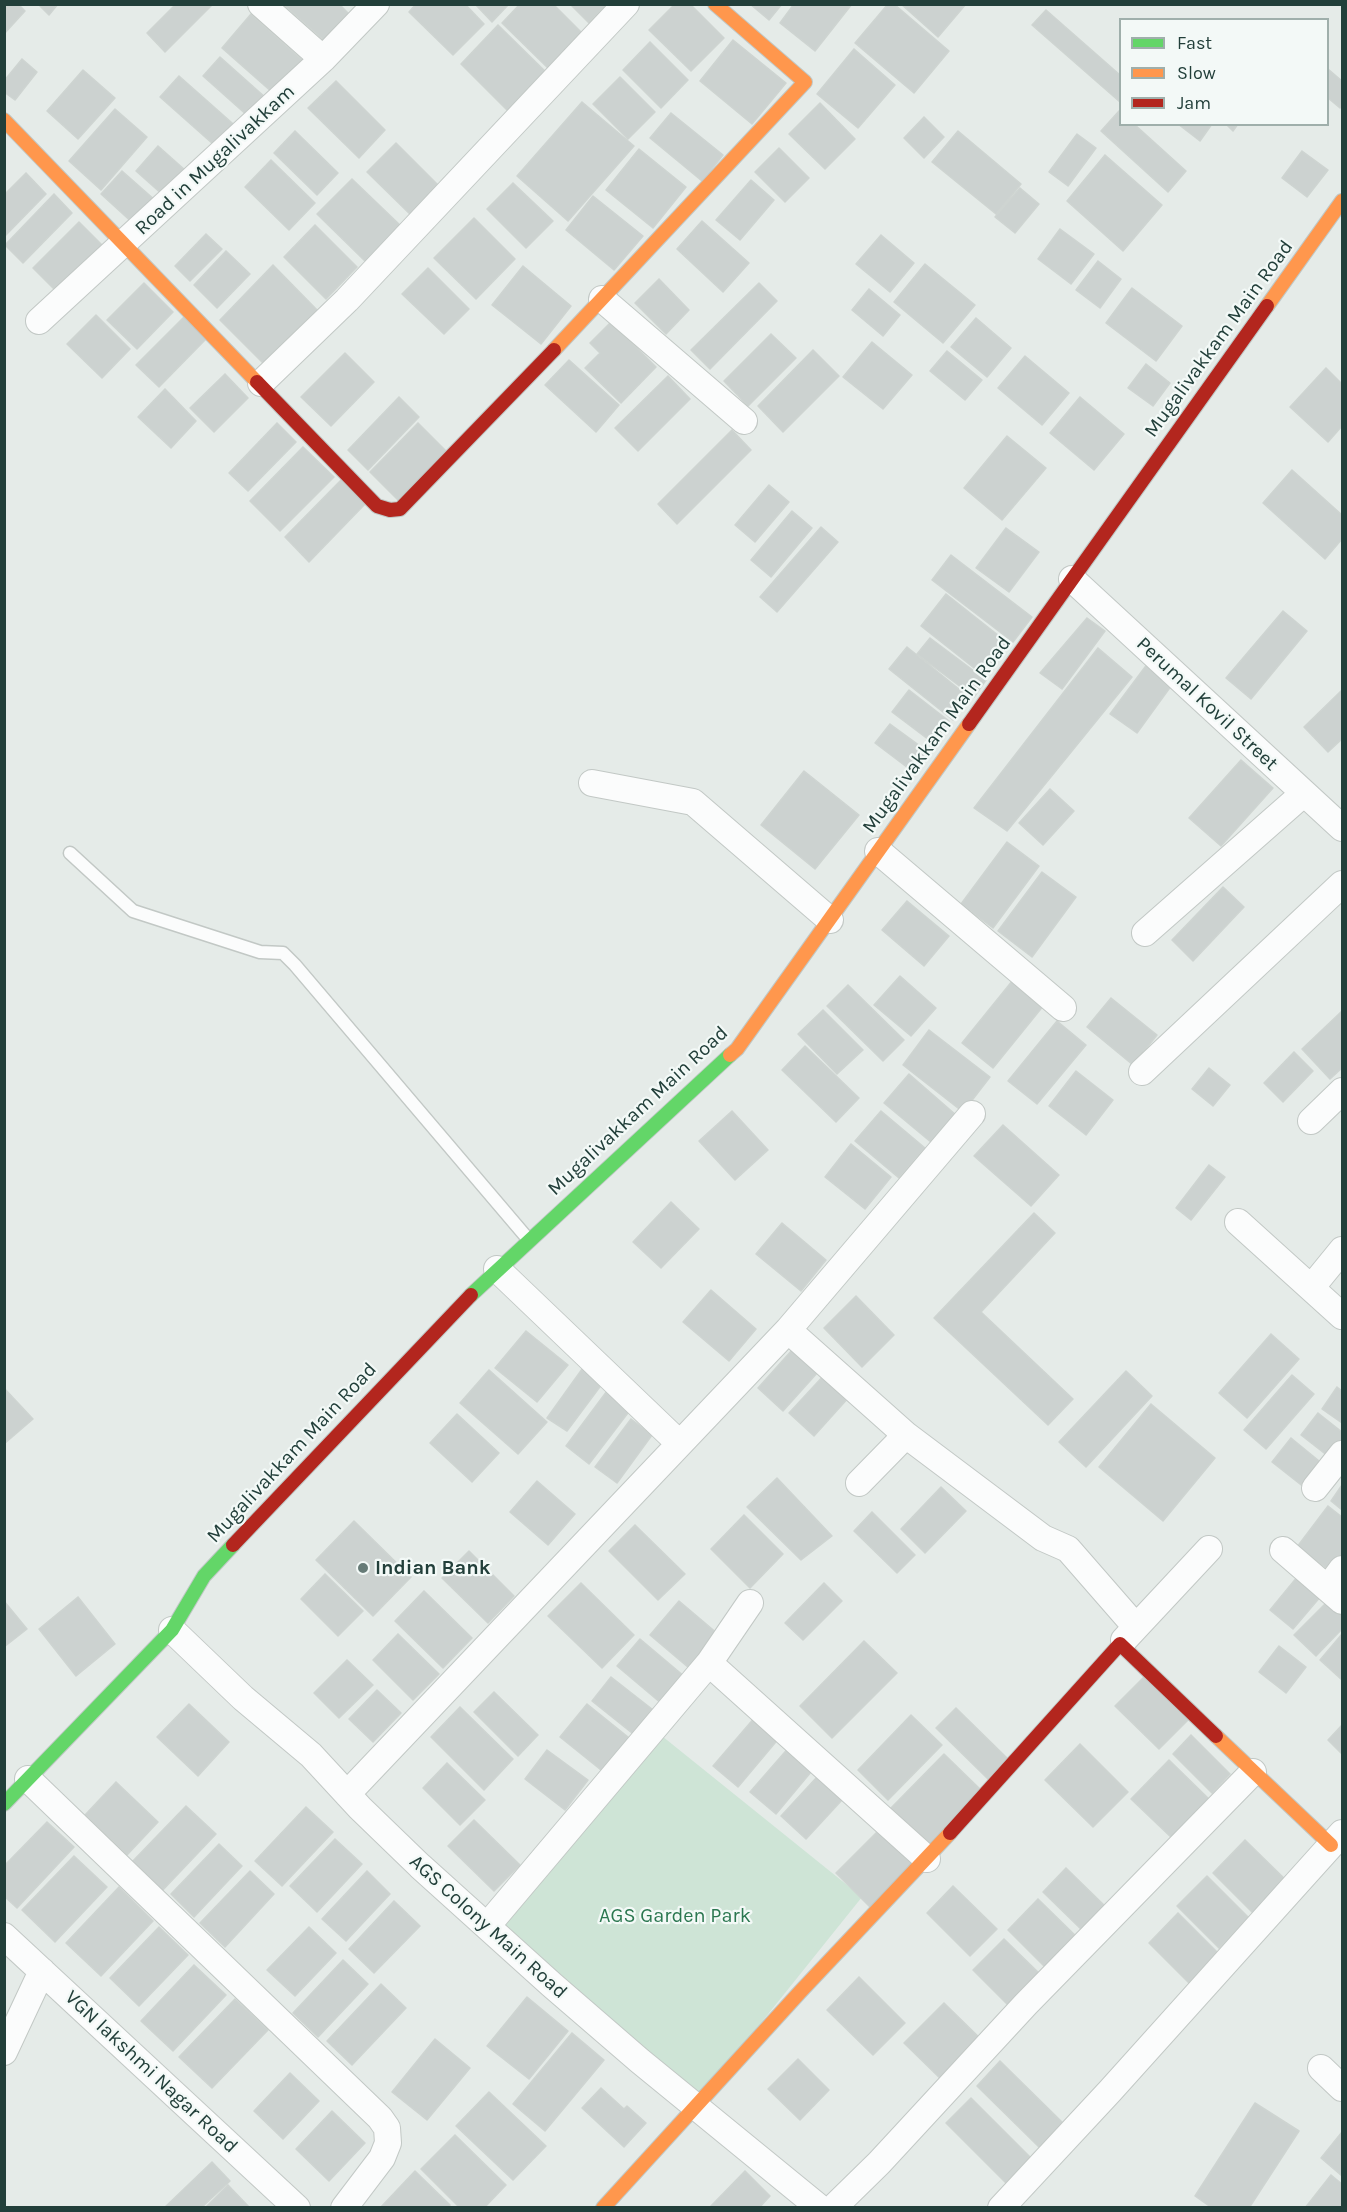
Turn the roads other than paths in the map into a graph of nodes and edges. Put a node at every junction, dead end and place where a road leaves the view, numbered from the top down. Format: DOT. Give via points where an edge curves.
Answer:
graph roads {
  1 [pos="261,4"];
  2 [pos="376,4"];
  3 [pos="626,4"];
  4 [pos="716,4"];
  5 [pos="323,59"];
  6 [pos="4,120"];
  7 [pos="1342,201"];
  8 [pos="123,244"];
  9 [pos="602,299"];
  10 [pos="39,321"];
  11 [pos="261,383"];
  12 [pos="744,421"];
  13 [pos="1072,579"];
  14 [pos="592,783"];
  15 [pos="1303,794"];
  16 [pos="1342,828"];
  17 [pos="878,851"];
  18 [pos="70,853"];
  19 [pos="1342,884"];
  20 [pos="830,920"];
  21 [pos="1144,933"];
  22 [pos="1063,1008"];
  23 [pos="1142,1072"];
  24 [pos="1342,1091"];
  25 [pos="972,1114"];
  26 [pos="1311,1121"];
  27 [pos="1238,1222"];
  28 [pos="529,1240"];
  29 [pos="1342,1250"];
  30 [pos="497,1269"];
  31 [pos="1311,1288"];
  32 [pos="1342,1316"];
  33 [pos="788,1330"];
  34 [pos="906,1435"];
  35 [pos="680,1443"];
  36 [pos="1342,1454"];
  37 [pos="859,1483"];
  38 [pos="1315,1488"];
  39 [pos="1209,1549"];
  40 [pos="1282,1550"];
  41 [pos="1338,1586"];
  42 [pos="750,1603"];
  43 [pos="172,1630"];
  44 [pos="1128,1636"];
  45 [pos="709,1663"];
  46 [pos="1253,1772"];
  47 [pos="28,1779"];
  48 [pos="347,1794"];
  49 [pos="4,1804"];
  50 [pos="1337,1839"];
  51 [pos="927,1859"];
  52 [pos="487,1926"];
  53 [pos="4,1936"];
  54 [pos="42,1971"];
  55 [pos="4,2052"];
  56 [pos="1321,2068"];
  57 [pos="1342,2088"];
  58 [pos="697,2106"];
  59 [pos="297,2208"];
  60 [pos="344,2208"];
  61 [pos="603,2208"];
  62 [pos="820,2208"];
  63 [pos="833,2208"];
  64 [pos="1001,2208"];
  1 -- 5 [label="street"];
  2 -- 5 [label="street, Road in Mugalivakkam"];
  3 -- 11 [label="street" via="355,291"];
  4 -- 9 [label="street" via="805,82"];
  5 -- 8 [label="street, Road in Mugalivakkam"];
  6 -- 8 [label="street, Road in Mugalivakkam"];
  7 -- 13 [label="street, Mugalivakkam Main Road"];
  8 -- 10 [label="street"];
  8 -- 11 [label="street"];
  9 -- 11 [label="street" via="399,509 377,506"];
  9 -- 12 [label="street"];
  13 -- 15 [label="street, Perumal Kovil Street"];
  13 -- 17 [label="street, Mugalivakkam Main Road"];
  14 -- 20 [label="street" via="693,801"];
  15 -- 16 [label="street, Perumal Kovil Street"];
  15 -- 21 [label="street"];
  17 -- 20 [label="street, Mugalivakkam Main Road"];
  17 -- 22 [label="street"];
  18 -- 28 [label="lane" via="132,912 260,952 283,953"];
  19 -- 23 [label="street"];
  20 -- 28 [label="street, Mugalivakkam Main Road" via="737,1049"];
  24 -- 26 [label="street"];
  25 -- 33 [label="street"];
  27 -- 31 [label="street"];
  28 -- 30 [label="street, Mugalivakkam Main Road"];
  29 -- 31 [label="street"];
  30 -- 35 [label="street"];
  30 -- 43 [label="street, Mugalivakkam Main Road" via="204,1576"];
  31 -- 32 [label="street"];
  33 -- 34 [label="street"];
  33 -- 35 [label="street"];
  34 -- 37 [label="street"];
  34 -- 44 [label="street" via="1043,1538 1068,1549"];
  35 -- 48 [label="street"];
  36 -- 38 [label="street"];
  39 -- 44 [label="street"];
  40 -- 41 [label="street"];
  42 -- 45 [label="street"];
  43 -- 47 [label="street, Mugalivakkam Main Road"];
  43 -- 48 [label="street, AGS Colony Main Road" via="243,1698 311,1755"];
  44 -- 46 [label="street"];
  44 -- 51 [label="street"];
  45 -- 51 [label="street"];
  45 -- 52 [label="street"];
  46 -- 50 [label="street"];
  46 -- 63 [label="street"];
  47 -- 49 [label="street, Mugalivakkam Main Road"];
  47 -- 60 [label="street" via="380,2118 387,2128 388,2143 382,2158"];
  48 -- 52 [label="street, AGS Colony Main Road"];
  50 -- 64 [label="street"];
  51 -- 58 [label="street"];
  52 -- 58 [label="street, AGS Colony Main Road" via="622,2046"];
  53 -- 54 [label="street, VGN lakshmi Nagar Road"];
  54 -- 55 [label="street"];
  54 -- 59 [label="street, VGN lakshmi Nagar Road"];
  56 -- 57 [label="street"];
  58 -- 61 [label="street"];
  58 -- 62 [label="street, AGS Colony Main Road"];
}
